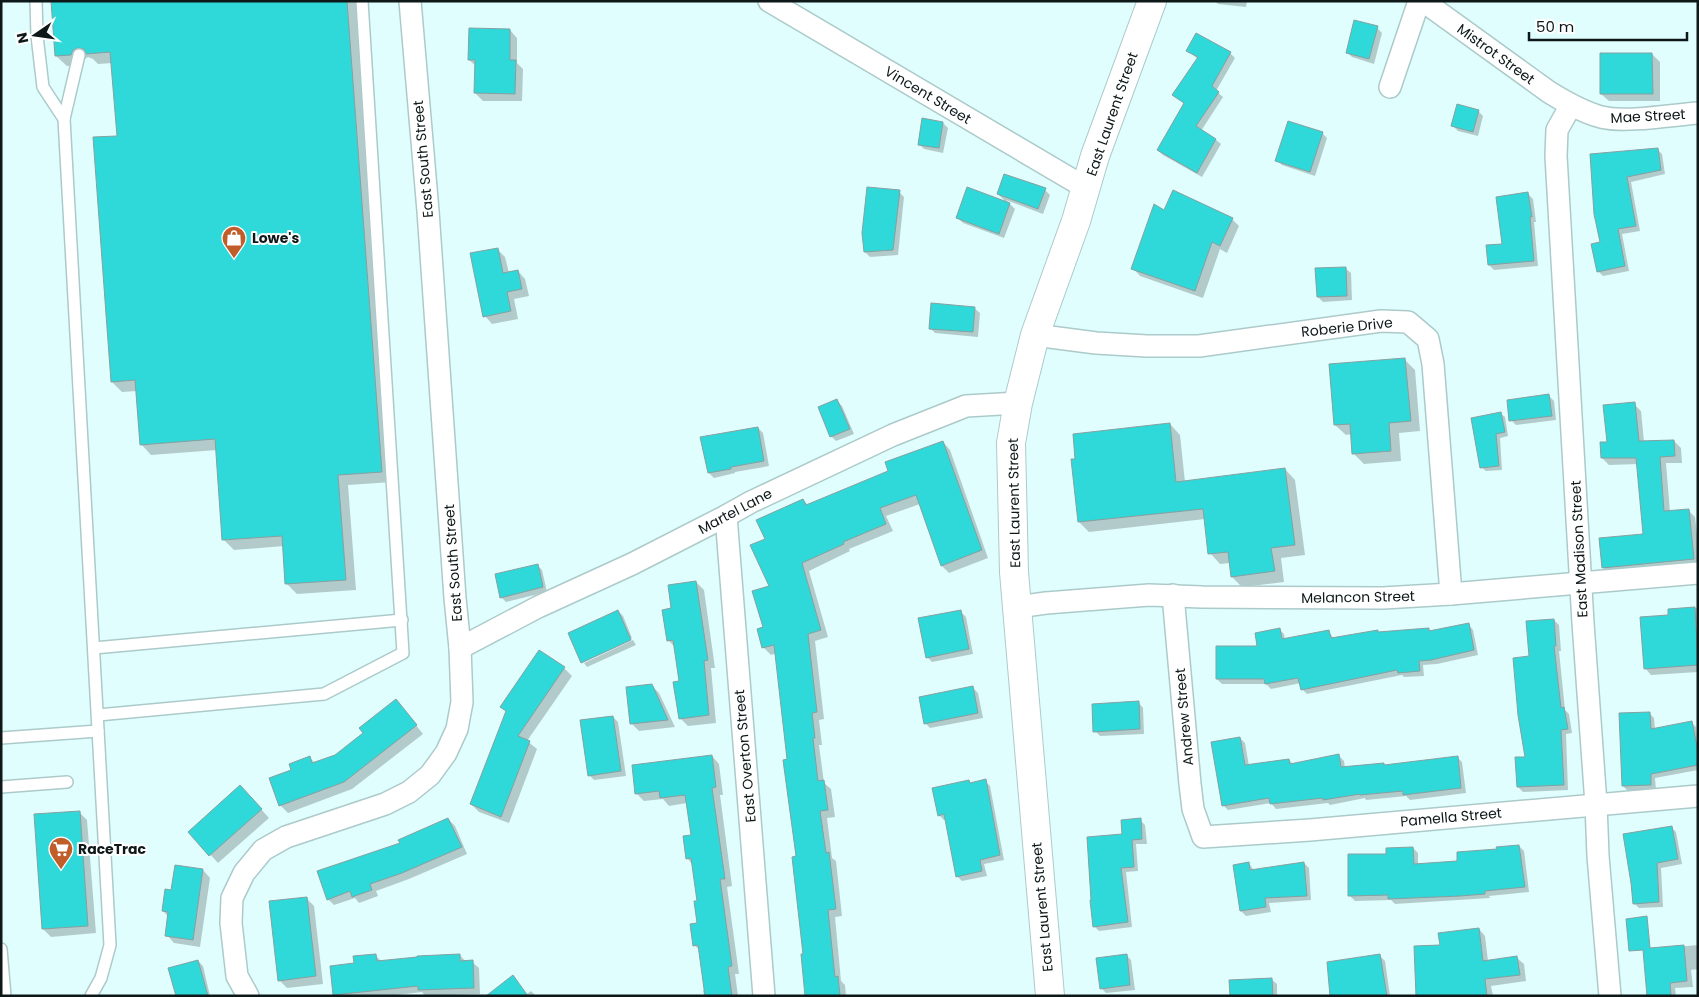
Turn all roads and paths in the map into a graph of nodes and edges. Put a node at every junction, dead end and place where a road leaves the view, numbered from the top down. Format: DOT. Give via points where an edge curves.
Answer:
graph roads {
  1 [pos="36,1"];
  2 [pos="362,1"];
  3 [pos="410,1"];
  4 [pos="769,1"];
  5 [pos="1152,1"];
  6 [pos="1421,1"];
  7 [pos="79,54"];
  8 [pos="1390,87"];
  9 [pos="1570,105"];
  10 [pos="1698,113"];
  11 [pos="64,119"];
  12 [pos="1086,188"];
  13 [pos="1035,335"];
  14 [pos="1018,403"];
  15 [pos="726,516"];
  16 [pos="1698,573"];
  17 [pos="1581,583"];
  18 [pos="1451,594"];
  19 [pos="1173,595"];
  20 [pos="1017,607"];
  21 [pos="402,620"];
  22 [pos="94,648"];
  23 [pos="460,648"];
  24 [pos="98,715"];
  25 [pos="98,731"];
  26 [pos="1,738"];
  27 [pos="67,782"];
  28 [pos="1,787"];
  29 [pos="1698,796"];
  30 [pos="1596,804"];
  31 [pos="1203,837"];
  32 [pos="1,949"];
  33 [pos="2,977"];
  34 [pos="5,996"];
  35 [pos="91,996"];
  36 [pos="248,996"];
  37 [pos="764,996"];
  38 [pos="1050,996"];
  39 [pos="1610,996"];
  1 -- 11 [label="lane" via="43,87"];
  2 -- 21 [label="lane"];
  3 -- 23 [label="street, East South Street"];
  4 -- 12 [label="street, Vincent Street"];
  5 -- 12 [label="street, East Laurent Street"];
  6 -- 8 [label="street"];
  6 -- 9 [label="street, Mistrot Street"];
  7 -- 11 [label="lane"];
  9 -- 10 [label="street, Mae Street" via="1602,118"];
  9 -- 17 [label="street, East Madison Street" via="1557,130 1556,156"];
  11 -- 22 [label="lane"];
  12 -- 13 [label="street, East Laurent Street"];
  13 -- 14 [label="street, East Laurent Street"];
  13 -- 18 [label="street, Roberie Drive" via="1096,344 1199,346 1382,321 1408,322 1428,339 1433,364"];
  14 -- 15 [label="street, Martel Lane" via="966,406 845,456"];
  14 -- 20 [label="street, East Laurent Street" via="1011,443"];
  15 -- 23 [label="street, Martel Lane"];
  15 -- 37 [label="street, East Overton Street"];
  16 -- 17 [label="street, Melancon Street"];
  17 -- 18 [label="street, Melancon Street"];
  17 -- 30 [label="street, East Madison Street"];
  18 -- 19 [label="street, Melancon Street" via="1383,598"];
  19 -- 20 [label="street, Melancon Street"];
  19 -- 31 [label="street, Andrew Street" via="1193,809"];
  20 -- 38 [label="street, East Laurent Street"];
  21 -- 22 [label="lane"];
  21 -- 24 [label="lane" via="403,654 324,694"];
  22 -- 24 [label="lane"];
  23 -- 36 [label="street, East South Street" via="462,702 457,729 446,753 430,775 409,792 385,804 286,837 263,850 244,873 232,898 231,923 237,976"];
  24 -- 25 [label="lane"];
  25 -- 26 [label="lane"];
  25 -- 35 [label="lane" via="110,945 102,978"];
  27 -- 28 [label="lane"];
  29 -- 30 [label="street, Pamella Street"];
  30 -- 31 [label="street, Pamella Street"];
  30 -- 39 [label="street, East Madison Street"];
  32 -- 33 [label="lane"];
  33 -- 34 [label="lane"];
}
